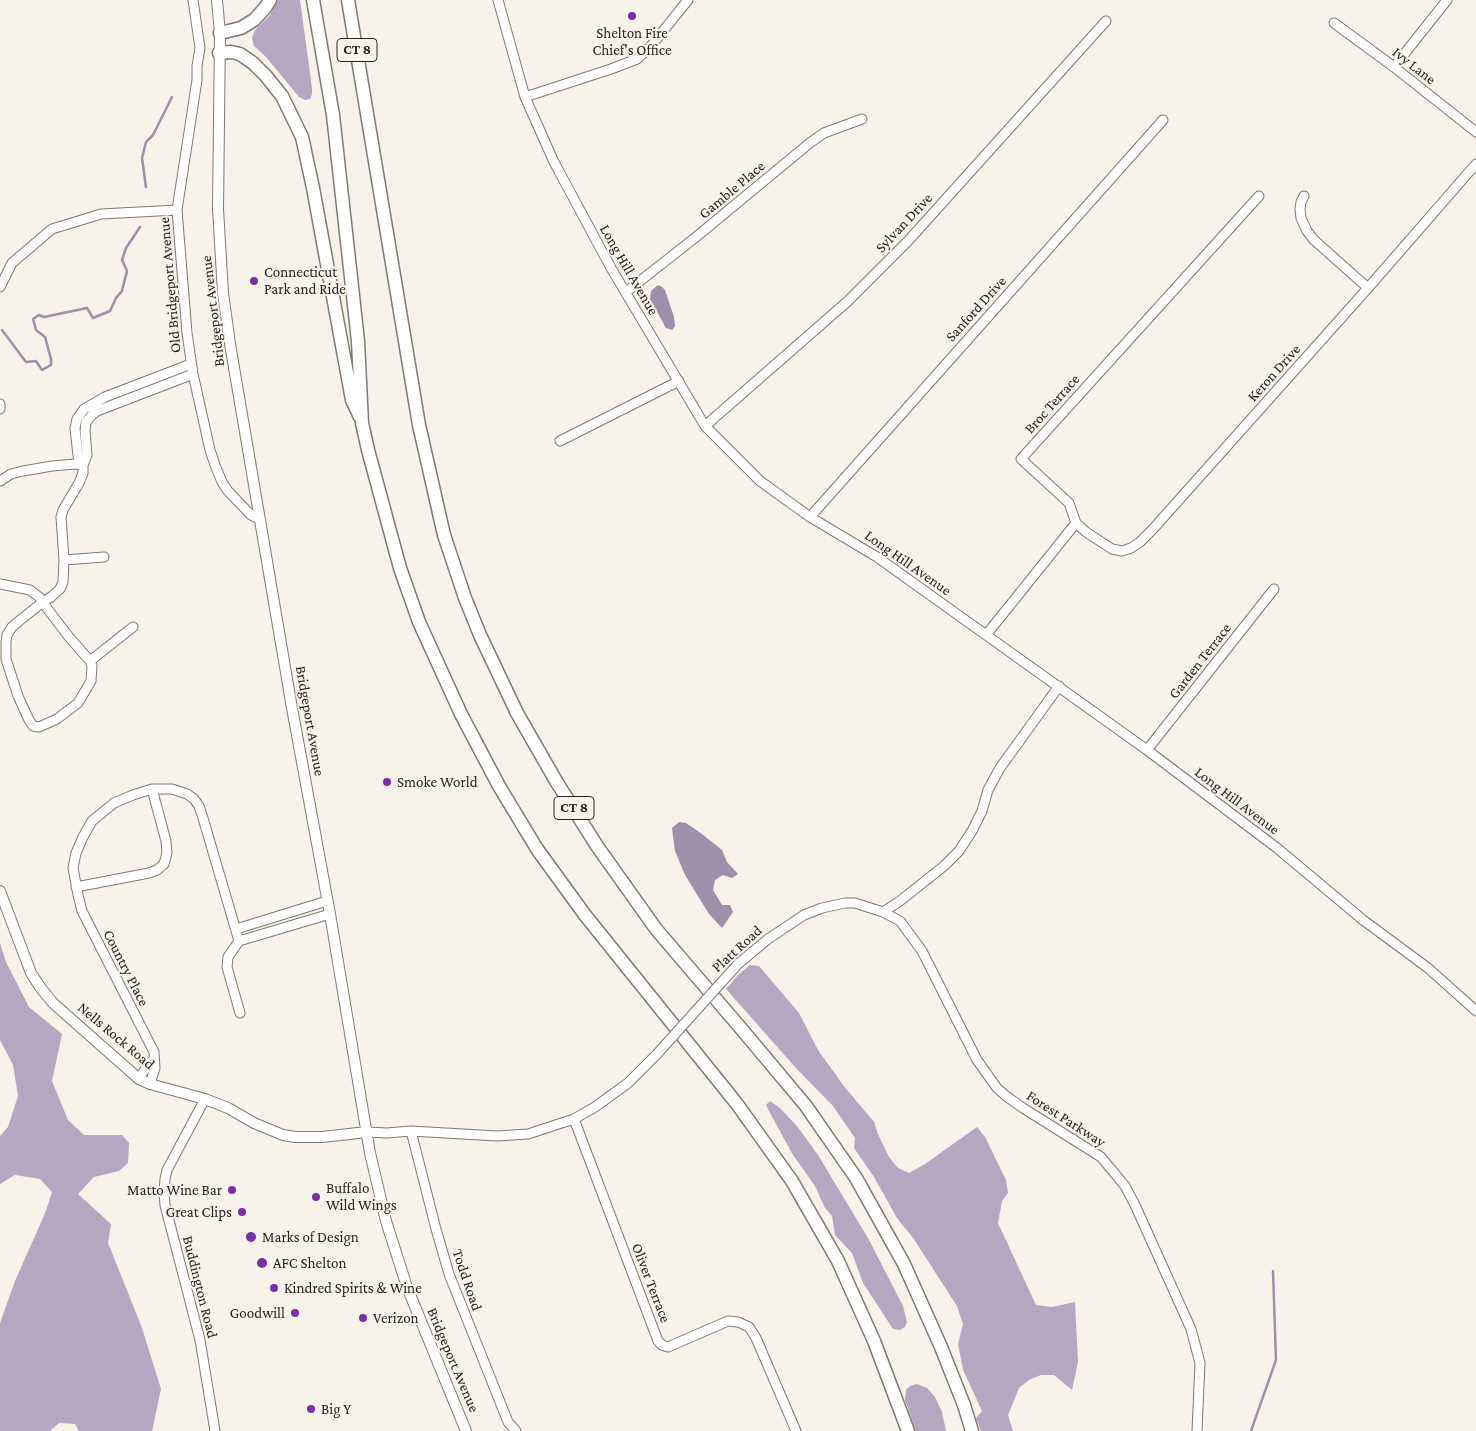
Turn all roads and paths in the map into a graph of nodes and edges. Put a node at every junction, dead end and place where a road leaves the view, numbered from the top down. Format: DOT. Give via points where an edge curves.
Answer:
graph roads {
  1 [pos="192,0"];
  2 [pos="217,0"];
  3 [pos="270,0"];
  4 [pos="313,0"];
  5 [pos="348,0"];
  6 [pos="498,0"];
  7 [pos="688,0"];
  8 [pos="1447,0"];
  9 [pos="1106,21"];
  10 [pos="1334,22"];
  11 [pos="220,33"];
  12 [pos="219,53"];
  13 [pos="1394,67"];
  14 [pos="525,97"];
  15 [pos="862,118"];
  16 [pos="1164,120"];
  17 [pos="1476,132"];
  18 [pos="1476,164"];
  19 [pos="1258,196"];
  20 [pos="1304,196"];
  21 [pos="176,210"];
  22 [pos="0,287"];
  23 [pos="1368,288"];
  24 [pos="626,292"];
  25 [pos="191,364"];
  26 [pos="193,374"];
  27 [pos="678,381"];
  28 [pos="0,404"];
  29 [pos="95,407"];
  30 [pos="0,409"];
  31 [pos="362,423"];
  32 [pos="705,426"];
  33 [pos="560,441"];
  34 [pos="83,465"];
  35 [pos="0,481"];
  36 [pos="810,517"];
  37 [pos="259,518"];
  38 [pos="1076,523"];
  39 [pos="104,557"];
  40 [pos="64,560"];
  41 [pos="0,584"];
  42 [pos="1274,590"];
  43 [pos="43,602"];
  44 [pos="133,627"];
  45 [pos="986,635"];
  46 [pos="90,661"];
  47 [pos="1059,686"];
  48 [pos="1147,750"];
  49 [pos="152,789"];
  50 [pos="76,887"];
  51 [pos="0,892"];
  52 [pos="327,901"];
  53 [pos="883,912"];
  54 [pos="330,914"];
  55 [pos="236,929"];
  56 [pos="239,941"];
  57 [pos="1474,1005"];
  58 [pos="240,1013"];
  59 [pos="154,1060"];
  60 [pos="140,1079"];
  61 [pos="150,1084"];
  62 [pos="205,1099"];
  63 [pos="574,1119"];
  64 [pos="411,1131"];
  65 [pos="367,1132"];
  66 [pos="215,1431"];
  67 [pos="466,1431"];
  68 [pos="516,1431"];
  69 [pos="796,1431"];
  70 [pos="908,1431"];
  71 [pos="972,1431"];
  72 [pos="1197,1431"];
  1 -- 21 [label="street, Old Bridgeport Avenue" via="200,48"];
  2 -- 11 [label="main road, Bridgeport Avenue"];
  3 -- 11 [label="highway" via="254,20 241,28"];
  4 -- 31 [label="highway, CT 8" via="333,115 358,341"];
  5 -- 71 [label="highway, CT 8" via="419,425 444,535 480,636 517,713 597,846 656,929 806,1106 856,1178 904,1264 941,1346"];
  6 -- 14 [label="street, Long Hill Avenue"];
  7 -- 14 [label="street" via="637,59"];
  8 -- 13 [label="street"];
  9 -- 32 [label="street, Sylvan Drive" via="908,241 848,301"];
  10 -- 13 [label="street, Ivy Lane"];
  11 -- 12 [label="main road, Bridgeport Avenue"];
  12 -- 31 [label="highway" via="240,54 266,76 282,96 302,137 352,400"];
  12 -- 37 [label="main road, Bridgeport Avenue" via="218,209 224,293"];
  13 -- 17 [label="street, Ivy Lane"];
  14 -- 24 [label="street, Long Hill Avenue" via="583,218"];
  15 -- 24 [label="street, Gamble Place" via="824,133 811,142"];
  16 -- 36 [label="street, Sanford Drive"];
  18 -- 23 [label="street, Keron Drive"];
  19 -- 38 [label="street, Broc Terrace" via="1021,460 1070,503"];
  20 -- 23 [label="street" via="1300,209 1306,231"];
  21 -- 22 [label="street" via="101,214 52,229 12,263"];
  21 -- 25 [label="street, Old Bridgeport Avenue"];
  23 -- 38 [label="street, Keron Drive" via="1140,542 1122,551 1112,549"];
  24 -- 27 [label="street, Long Hill Avenue"];
  25 -- 26 [label="street, Old Bridgeport Avenue"];
  25 -- 29 [label="street"];
  26 -- 29 [label="street"];
  26 -- 37 [label="street, Old Bridgeport Avenue" via="210,450 222,482 251,515"];
  27 -- 32 [label="street, Long Hill Avenue"];
  27 -- 33 [label="street"];
  28 -- 30 [label="street"];
  29 -- 34 [label="street" via="84,409 76,419 78,456"];
  31 -- 70 [label="highway, CT 8" via="400,568 419,622 461,714 499,786 537,848 585,915 737,1104 792,1181 838,1261 874,1340"];
  32 -- 36 [label="street, Long Hill Avenue" via="760,480"];
  34 -- 35 [label="street" via="23,471"];
  34 -- 40 [label="street" via="79,483 62,510"];
  36 -- 45 [label="street, Long Hill Avenue" via="877,557"];
  37 -- 52 [label="main road, Bridgeport Avenue"];
  38 -- 45 [label="street"];
  39 -- 40 [label="street"];
  40 -- 43 [label="street" via="60,589"];
  41 -- 43 [label="street" via="30,590"];
  42 -- 48 [label="street, Garden Terrace"];
  43 -- 46 [label="street"];
  43 -- 46 [label="street" via="12,627 5,649 18,696 34,726 46,725 78,703 91,681"];
  44 -- 46 [label="street"];
  45 -- 47 [label="street, Long Hill Avenue"];
  47 -- 48 [label="street, Long Hill Avenue"];
  47 -- 53 [label="street" via="1000,768 988,790 982,811 959,850 944,866"];
  48 -- 57 [label="street, Long Hill Avenue" via="1277,848 1363,920"];
  49 -- 50 [label="street, Country Place" via="114,803 92,821 76,853 73,868"];
  49 -- 50 [label="street" via="166,841 164,864 149,873"];
  49 -- 55 [label="street, Country Place" via="180,790 194,798 199,806"];
  50 -- 59 [label="street, Country Place" via="82,911 154,1052"];
  51 -- 60 [label="main road, Nells Rock Road" via="40,987 53,1003"];
  52 -- 54 [label="main road, Bridgeport Avenue"];
  52 -- 55 [label="street"];
  53 -- 63 [label="street, Platt Road, bridge" via="855,903 834,904 804,916 772,936 738,964 628,1083"];
  53 -- 72 [label="street, Forest Parkway" via="900,921 922,951 977,1060 994,1084 1006,1096 1101,1157 1124,1186 1191,1329 1200,1363"];
  54 -- 56 [label="street"];
  54 -- 65 [label="main road, Bridgeport Avenue"];
  55 -- 56 [label="street, Country Place"];
  56 -- 58 [label="street" via="228,957 227,967"];
  59 -- 60 [label="street"];
  59 -- 61 [label="street, Country Place" via="156,1068"];
  60 -- 61 [label="main road, Nells Rock Road"];
  61 -- 62 [label="main road, Nells Rock Road"];
  62 -- 65 [label="main road, Nells Rock Road" via="254,1123 296,1138"];
  62 -- 66 [label="street, Buddington Road" via="167,1170 164,1193 200,1340"];
  63 -- 64 [label="street, Platt Road" via="528,1134 497,1136"];
  63 -- 69 [label="street, Oliver Terrace" via="658,1341 668,1347 728,1321 749,1327"];
  64 -- 65 [label="street, Platt Road"];
  64 -- 68 [label="street, Todd Road" via="449,1274 508,1422"];
  65 -- 67 [label="main road, Bridgeport Avenue" via="386,1221 407,1287"];
}
